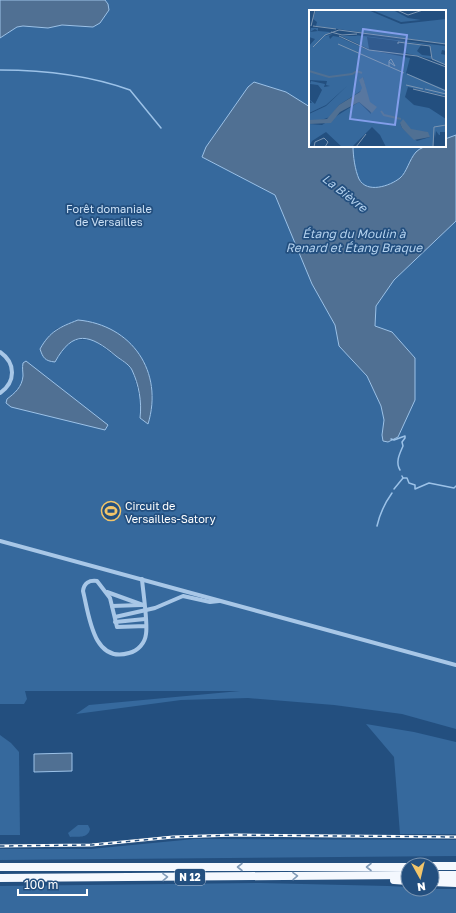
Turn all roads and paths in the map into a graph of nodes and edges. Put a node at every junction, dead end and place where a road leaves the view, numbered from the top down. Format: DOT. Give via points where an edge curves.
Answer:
graph roads {
  1 [pos="0,352"];
  2 [pos="0,393"];
  3 [pos="0,541"];
  4 [pos="142,579"];
  5 [pos="107,592"];
  6 [pos="221,601"];
  7 [pos="144,605"];
  8 [pos="112,606"];
  9 [pos="144,611"];
  10 [pos="115,617"];
  11 [pos="145,620"];
  12 [pos="115,622"];
  13 [pos="146,626"];
  14 [pos="456,665"];
  15 [pos="456,862"];
  16 [pos="400,866"];
  17 [pos="440,866"];
  18 [pos="445,866"];
  19 [pos="456,866"];
  20 [pos="0,868"];
  21 [pos="400,875"];
  22 [pos="440,875"];
  23 [pos="456,875"];
  24 [pos="380,876"];
  25 [pos="0,878"];
  26 [pos="400,881"];
  27 [pos="440,882"];
  28 [pos="456,883"];
  1 -- 2 [label="street" via="10,362 12,376 10,383"];
  3 -- 4 [label="street"];
  4 -- 6 [label="street"];
  4 -- 7 [label="street"];
  5 -- 7 [label="street"];
  5 -- 8 [label="street"];
  5 -- 13 [label="street" via="100,583 92,580 85,584 82,592 94,636 101,648 119,654 135,651 144,641"];
  6 -- 9 [label="street" via="211,602 182,596"];
  6 -- 14 [label="street"];
  7 -- 8 [label="street"];
  7 -- 9 [label="street"];
  8 -- 10 [label="street"];
  9 -- 10 [label="street"];
  9 -- 11 [label="street"];
  10 -- 12 [label="street"];
  11 -- 12 [label="street"];
  11 -- 13 [label="street"];
  12 -- 13 [label="street" via="118,628"];
  15 -- 18 [label="highway"];
  16 -- 20 [label="highway, N 12, one-way"];
  17 -- 18 [label="highway"];
  18 -- 19 [label="highway"];
  21 -- 24 [label="highway, N 12"];
  22 -- 23 [label="highway"];
  25 -- 24 [label="highway, N 12, one-way"];
  24 -- 26 [label="highway"];
  27 -- 28 [label="highway"];
}
